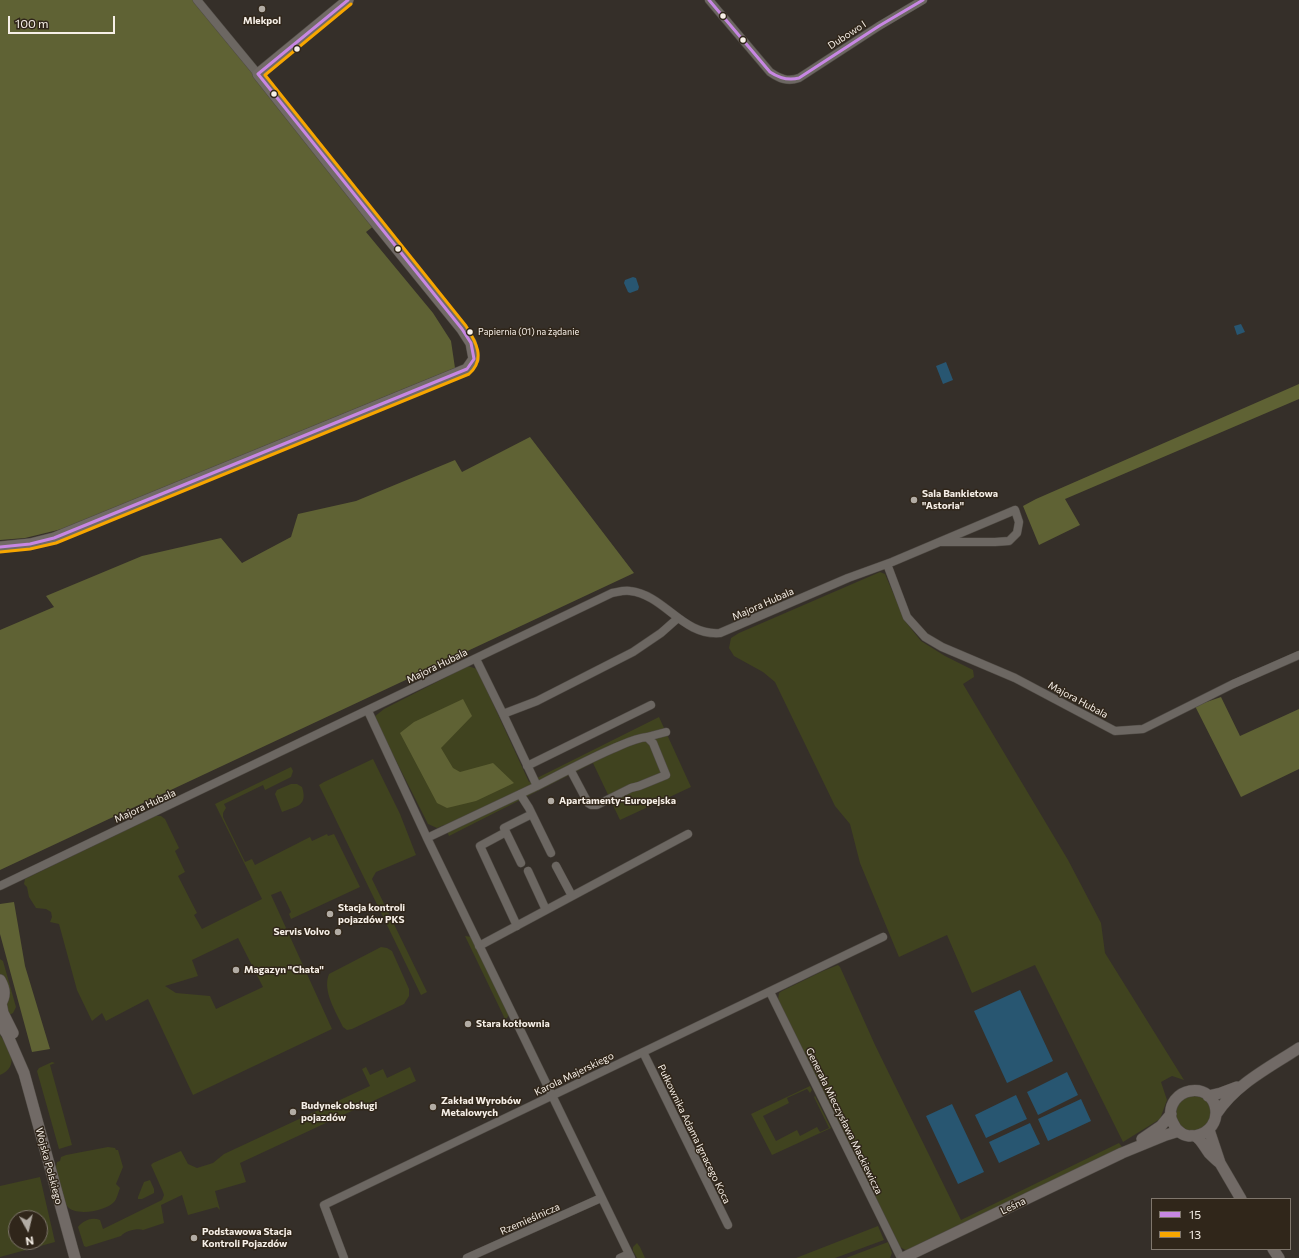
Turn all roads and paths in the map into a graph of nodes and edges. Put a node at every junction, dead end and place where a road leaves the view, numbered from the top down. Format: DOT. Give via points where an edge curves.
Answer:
graph roads {
  1 [pos="197,0"];
  2 [pos="348,0"];
  3 [pos="709,0"];
  4 [pos="923,0"];
  5 [pos="258,74"];
  6 [pos="942,542"];
  7 [pos="0,547"];
  8 [pos="887,564"];
  9 [pos="678,618"];
  10 [pos="1299,655"];
  11 [pos="476,659"];
  12 [pos="651,706"];
  13 [pos="368,711"];
  14 [pos="504,714"];
  15 [pos="666,732"];
  16 [pos="647,737"];
  17 [pos="528,766"];
  18 [pos="570,769"];
  19 [pos="537,786"];
  20 [pos="520,794"];
  21 [pos="532,814"];
  22 [pos="506,832"];
  23 [pos="688,834"];
  24 [pos="427,838"];
  25 [pos="551,853"];
  26 [pos="521,863"];
  27 [pos="556,866"];
  28 [pos="528,871"];
  29 [pos="0,886"];
  30 [pos="572,896"];
  31 [pos="546,910"];
  32 [pos="517,926"];
  33 [pos="883,938"];
  34 [pos="479,946"];
  35 [pos="0,980"];
  36 [pos="770,992"];
  37 [pos="1,1004"];
  38 [pos="0,1024"];
  39 [pos="1299,1048"];
  40 [pos="643,1052"];
  41 [pos="24,1073"];
  42 [pos="1245,1083"];
  43 [pos="552,1095"];
  44 [pos="1208,1096"];
  45 [pos="1217,1113"];
  46 [pos="1171,1114"];
  47 [pos="1209,1130"];
  48 [pos="1179,1131"];
  49 [pos="1196,1136"];
  50 [pos="1122,1153"];
  51 [pos="1220,1163"];
  52 [pos="601,1198"];
  53 [pos="1241,1198"];
  54 [pos="728,1225"];
  55 [pos="630,1256"];
  56 [pos="75,1258"];
  57 [pos="344,1258"];
  58 [pos="467,1258"];
  59 [pos="620,1258"];
  60 [pos="902,1258"];
  1 -- 5 [label="street"];
  2 -- 5 [label="street"];
  3 -- 4 [label="street, Dubowo I" via="770,72 788,81 800,78"];
  5 -- 7 [label="street" via="462,329 471,343 474,359 467,369 54,538"];
  6 -- 6 [label="street, Majora Hubala" via="1008,541 1017,533 1019,522 1015,510"];
  6 -- 8 [label="street, Majora Hubala"];
  8 -- 9 [label="street, Majora Hubala" via="720,633 702,632"];
  8 -- 10 [label="street, Majora Hubala" via="907,618 924,637 1015,678 1115,731 1143,729 1233,684"];
  9 -- 11 [label="street, Majora Hubala" via="645,596 621,591 602,597"];
  9 -- 14 [label="street" via="633,652 537,701"];
  11 -- 13 [label="street, Majora Hubala"];
  11 -- 14 [label="street"];
  12 -- 17 [label="street"];
  13 -- 24 [label="street"];
  13 -- 29 [label="street, Majora Hubala"];
  14 -- 17 [label="street"];
  15 -- 16 [label="street"];
  16 -- 18 [label="street" via="638,738"];
  16 -- 18 [label="street" via="653,743 666,775 630,788 597,805 588,803"];
  17 -- 19 [label="street"];
  18 -- 19 [label="street"];
  19 -- 20 [label="street"];
  20 -- 21 [label="street"];
  20 -- 24 [label="street"];
  21 -- 22 [label="street" via="504,828"];
  21 -- 25 [label="street"];
  22 -- 26 [label="street"];
  22 -- 32 [label="street" via="480,846"];
  23 -- 30 [label="street"];
  24 -- 34 [label="street"];
  27 -- 30 [label="street"];
  28 -- 31 [label="street"];
  30 -- 31 [label="street"];
  31 -- 32 [label="street"];
  32 -- 34 [label="street"];
  33 -- 36 [label="street, Karola Majerskiego"];
  34 -- 43 [label="street"];
  35 -- 37 [label="street" via="5,992"];
  36 -- 40 [label="street, Karola Majerskiego"];
  36 -- 60 [label="street, Generała Mieczysława Mackiewicza"];
  37 -- 41 [label="street, Wojska Polskiego" via="24,1059"];
  38 -- 41 [label="street, Wojska Polskiego"];
  39 -- 42 [label="street"];
  40 -- 43 [label="street, Karola Majerskiego"];
  40 -- 54 [label="street, Pułkownika Adama Ignacego Koca"];
  41 -- 56 [label="street, Wojska Polskiego"];
  42 -- 44 [label="street"];
  42 -- 45 [label="street" via="1224,1101"];
  43 -- 52 [label="street"];
  43 -- 57 [label="street, Karola Majerskiego" via="324,1205"];
  44 -- 45 [label="street" via="1214,1103"];
  44 -- 46 [label="street" via="1194,1090 1184,1093 1176,1099"];
  45 -- 47 [label="street" via="1215,1122"];
  46 -- 48 [label="street" via="1173,1123"];
  46 -- 50 [label="street, Leśna" via="1161,1126"];
  47 -- 49 [label="street"];
  47 -- 51 [label="street"];
  48 -- 49 [label="street"];
  48 -- 50 [label="street, Leśna"];
  49 -- 51 [label="street"];
  50 -- 60 [label="street, Leśna"];
  51 -- 53 [label="street"];
  52 -- 55 [label="street"];
  52 -- 58 [label="street, Rzemieślnicza"];
  55 -- 59 [label="street"];
}
